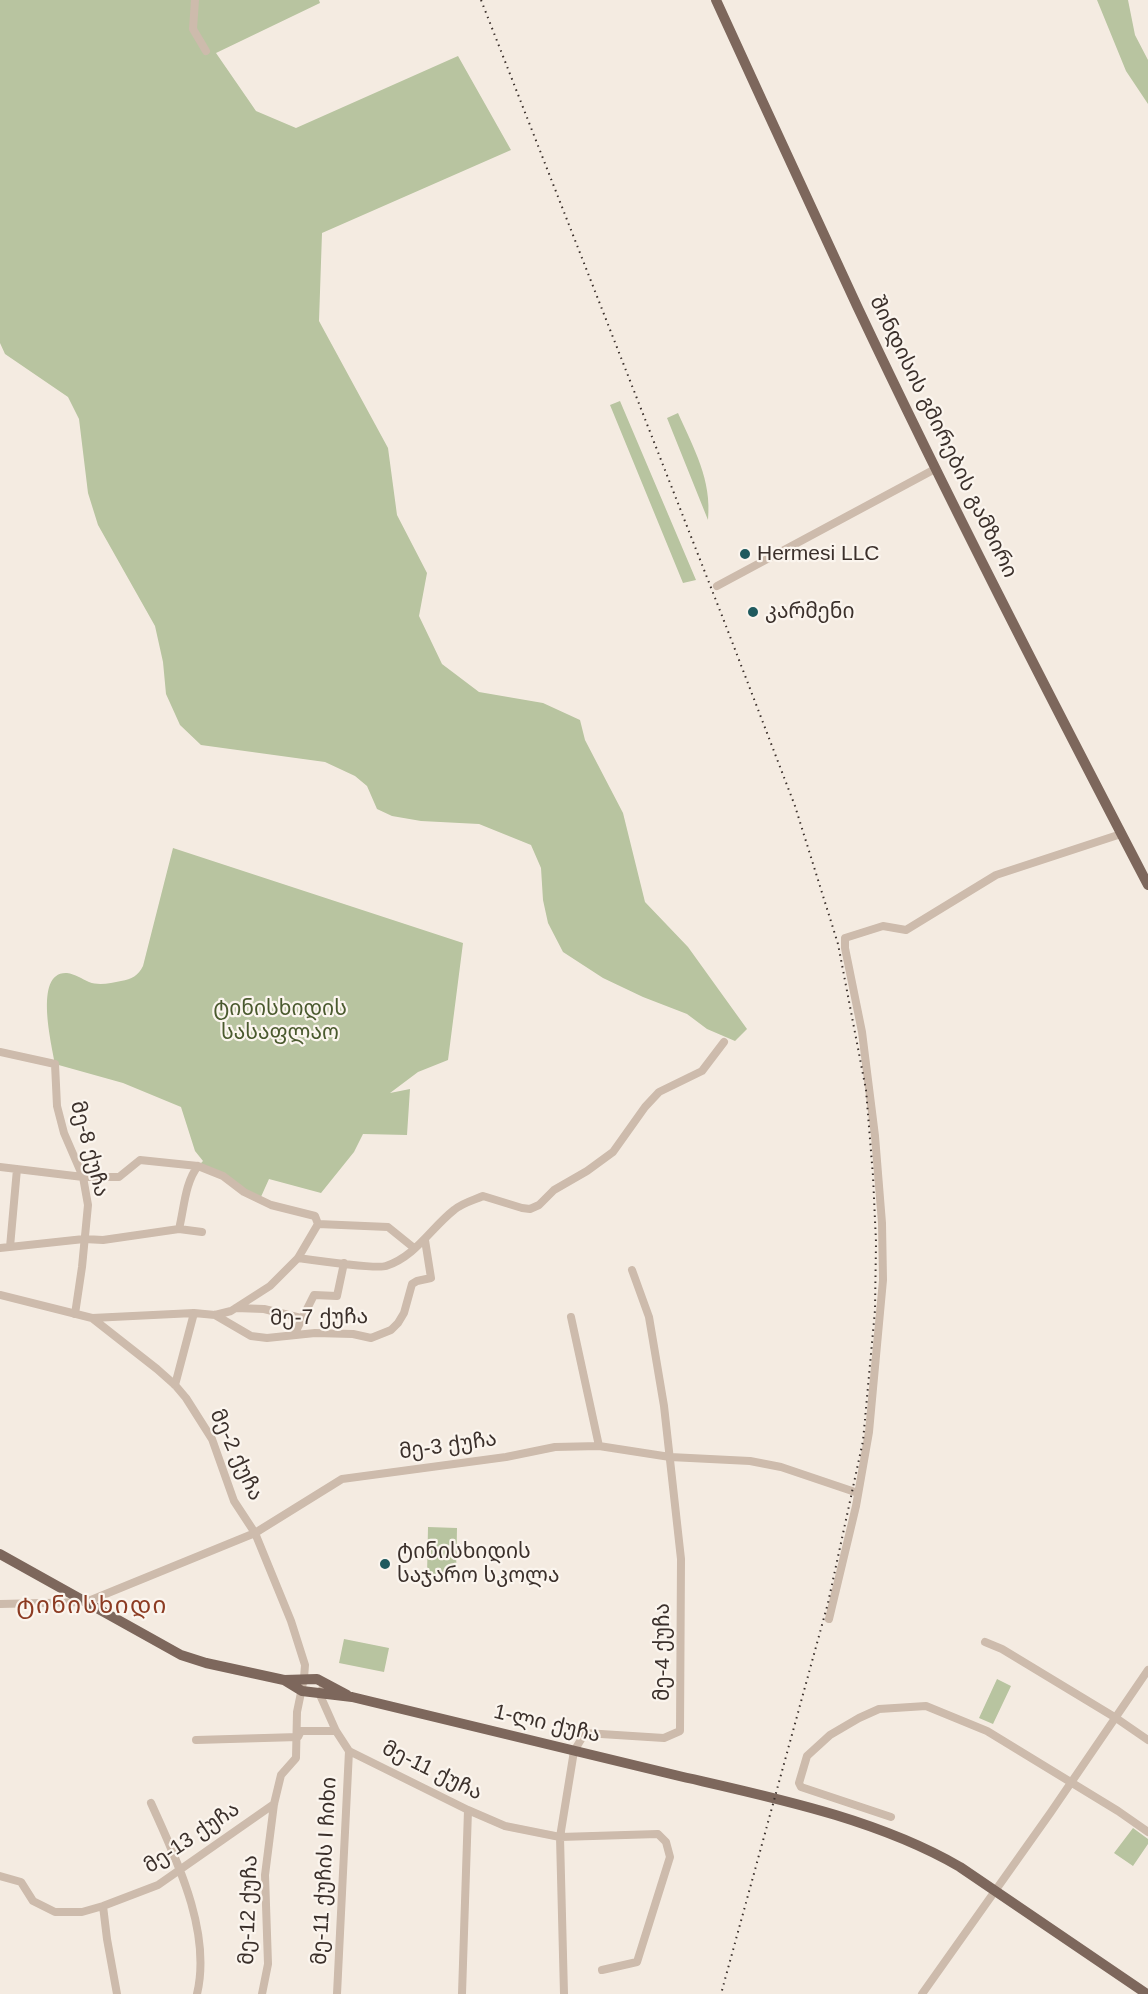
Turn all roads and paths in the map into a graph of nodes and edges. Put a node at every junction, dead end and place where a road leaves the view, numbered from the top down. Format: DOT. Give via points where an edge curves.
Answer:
graph roads {
  1 [pos="195,0"];
  2 [pos="716,0"];
  3 [pos="206,51"];
  4 [pos="935,469"];
  5 [pos="717,586"];
  6 [pos="1121,834"];
  7 [pos="1148,885"];
  8 [pos="723,1042"];
  9 [pos="0,1052"];
  10 [pos="198,1166"];
  11 [pos="0,1167"];
  12 [pos="17,1169"];
  13 [pos="83,1177"];
  14 [pos="318,1224"];
  15 [pos="179,1229"];
  16 [pos="202,1232"];
  17 [pos="84,1239"];
  18 [pos="425,1240"];
  19 [pos="10,1246"];
  20 [pos="0,1248"];
  21 [pos="414,1248"];
  22 [pos="298,1258"];
  23 [pos="344,1263"];
  24 [pos="632,1270"];
  25 [pos="0,1295"];
  26 [pos="236,1308"];
  27 [pos="194,1313"];
  28 [pos="75,1314"];
  29 [pos="215,1315"];
  30 [pos="571,1317"];
  31 [pos="92,1318"];
  32 [pos="302,1318"];
  33 [pos="294,1335"];
  34 [pos="175,1385"];
  35 [pos="599,1446"];
  36 [pos="670,1457"];
  37 [pos="858,1493"];
  38 [pos="255,1533"];
  39 [pos="0,1554"];
  40 [pos="86,1602"];
  41 [pos="0,1605"];
  42 [pos="829,1619"];
  43 [pos="985,1642"];
  44 [pos="305,1665"];
  45 [pos="1148,1670"];
  46 [pos="304,1678"];
  47 [pos="284,1680"];
  48 [pos="320,1681"];
  49 [pos="302,1691"];
  50 [pos="320,1695"];
  51 [pos="351,1697"];
  52 [pos="1116,1718"];
  53 [pos="336,1731"];
  54 [pos="298,1737"];
  55 [pos="196,1740"];
  56 [pos="1148,1740"];
  57 [pos="349,1751"];
  58 [pos="574,1751"];
  59 [pos="1071,1782"];
  60 [pos="151,1803"];
  61 [pos="274,1804"];
  62 [pos="468,1810"];
  63 [pos="891,1817"];
  64 [pos="1148,1832"];
  65 [pos="560,1837"];
  66 [pos="181,1871"];
  67 [pos="0,1876"];
  68 [pos="996,1891"];
  69 [pos="104,1906"];
  70 [pos="602,1970"];
  71 [pos="117,1994"];
  72 [pos="197,1994"];
  73 [pos="262,1994"];
  74 [pos="337,1994"];
  75 [pos="462,1994"];
  76 [pos="564,1994"];
  77 [pos="922,1994"];
  78 [pos="1147,1994"];
  1 -- 3 [label="street" via="193,29"];
  2 -- 4 [label="main road, შინდისის გმირების გამზირი"];
  4 -- 5 [label="street"];
  4 -- 6 [label="main road, შინდისის გმირების გამზირი"];
  6 -- 7 [label="main road, შინდისის გმირების გამზირი"];
  6 -- 37 [label="street" via="996,875 906,930 883,926 845,938 862,1032 882,1223 883,1280 877,1354"];
  8 -- 18 [label="street" via="702,1071 659,1092 613,1152 588,1172 554,1190 540,1205 522,1208 483,1196 456,1207"];
  9 -- 13 [label="street, მე-8 ქუჩა" via="55,1064 57,1106"];
  10 -- 13 [label="street" via="141,1160 119,1177"];
  10 -- 14 [label="street" via="271,1204 315,1216"];
  10 -- 15 [label="street" via="189,1185"];
  11 -- 12 [label="street"];
  12 -- 13 [label="street"];
  12 -- 19 [label="street"];
  13 -- 17 [label="street, მე-8 ქუჩა" via="88,1205"];
  14 -- 21 [label="street" via="388,1227"];
  14 -- 22 [label="street"];
  15 -- 16 [label="street"];
  15 -- 17 [label="street"];
  17 -- 19 [label="street"];
  17 -- 28 [label="street, მე-8 ქუჩა"];
  18 -- 21 [label="street"];
  18 -- 33 [label="street, მე-7 ქუჩა" via="431,1278 412,1284 404,1313 391,1330 371,1338 353,1334"];
  19 -- 20 [label="street"];
  21 -- 23 [label="street" via="384,1267"];
  22 -- 23 [label="street"];
  22 -- 26 [label="street" via="270,1287"];
  23 -- 32 [label="street" via="337,1296 314,1295"];
  24 -- 36 [label="street" via="650,1317"];
  25 -- 28 [label="street, მე-2 ქუჩა"];
  26 -- 29 [label="street"];
  26 -- 32 [label="street" via="264,1309"];
  27 -- 29 [label="street"];
  27 -- 31 [label="street"];
  27 -- 34 [label="street"];
  28 -- 31 [label="street, მე-2 ქუჩა"];
  29 -- 33 [label="street, მე-7 ქუჩა" via="251,1336"];
  30 -- 35 [label="street"];
  31 -- 34 [label="street, მე-2 ქუჩა"];
  32 -- 33 [label="street"];
  34 -- 38 [label="street, მე-2 ქუჩა" via="212,1439 234,1501"];
  35 -- 36 [label="street, მე-3 ქუჩა"];
  35 -- 38 [label="street, მე-3 ქუჩა" via="555,1448 342,1479"];
  36 -- 37 [label="street, მე-3 ქუჩა" via="750,1461 781,1467"];
  36 -- 58 [label="street, მე-4 ქუჩა" via="681,1559 680,1731 664,1738 585,1733"];
  37 -- 42 [label="street"];
  38 -- 40 [label="street, მე-3 ქუჩა"];
  38 -- 44 [label="street, მე-2 ქუჩა"];
  39 -- 40 [label="main road, 1-ლი ქუჩა"];
  40 -- 41 [label="street"];
  40 -- 47 [label="main road, 1-ლი ქუჩა" via="181,1655"];
  43 -- 52 [label="street"];
  44 -- 46 [label="street, მე-12 ქუჩა"];
  44 -- 48 [label="street"];
  45 -- 52 [label="street"];
  46 -- 47 [label="main road, 1-ლი ქუჩა"];
  46 -- 48 [label="main road, 1-ლი ქუჩა"];
  46 -- 49 [label="street, მე-12 ქუჩა"];
  47 -- 49 [label="main road, 1-ლი ქუჩა"];
  48 -- 50 [label="street"];
  48 -- 51 [label="main road, 1-ლი ქუჩა"];
  49 -- 50 [label="main road, 1-ლი ქუჩა"];
  49 -- 54 [label="street, მე-12 ქუჩა" via="297,1712"];
  50 -- 51 [label="main road, 1-ლი ქუჩა"];
  50 -- 53 [label="street, მე-11 ქუჩა"];
  51 -- 58 [label="main road, 1-ლი ქუჩა"];
  52 -- 56 [label="street"];
  52 -- 59 [label="street"];
  53 -- 54 [label="street" via="301,1731"];
  53 -- 57 [label="street, მე-11 ქუჩა"];
  54 -- 55 [label="street"];
  54 -- 61 [label="street, მე-12 ქუჩა" via="296,1758 281,1775"];
  57 -- 62 [label="street, მე-11 ქუჩა"];
  57 -- 74 [label="street, მე-11 ქუჩის I ჩიხი"];
  58 -- 65 [label="street"];
  58 -- 68 [label="main road, 1-ლი ქუჩა" via="733,1788 884,1830 936,1853"];
  59 -- 63 [label="street" via="987,1731 929,1707 879,1709 830,1735 807,1756 799,1783 801,1788"];
  59 -- 64 [label="street"];
  59 -- 68 [label="street"];
  60 -- 66 [label="street"];
  61 -- 66 [label="street, მე-13 ქუჩა"];
  61 -- 73 [label="street, მე-12 ქუჩა" via="265,1875 268,1964"];
  62 -- 65 [label="street, მე-11 ქუჩა" via="504,1826"];
  62 -- 75 [label="street"];
  65 -- 70 [label="street, მე-11 ქუჩა" via="658,1834 666,1842 670,1857 637,1962"];
  65 -- 76 [label="street"];
  66 -- 69 [label="street, მე-13 ქუჩა" via="158,1885"];
  66 -- 72 [label="street" via="199,1944"];
  67 -- 69 [label="street, მე-13 ქუჩა" via="21,1882 33,1901 55,1912 82,1912"];
  68 -- 77 [label="street"];
  68 -- 78 [label="main road, 1-ლი ქუჩა"];
  69 -- 71 [label="street"];
}
